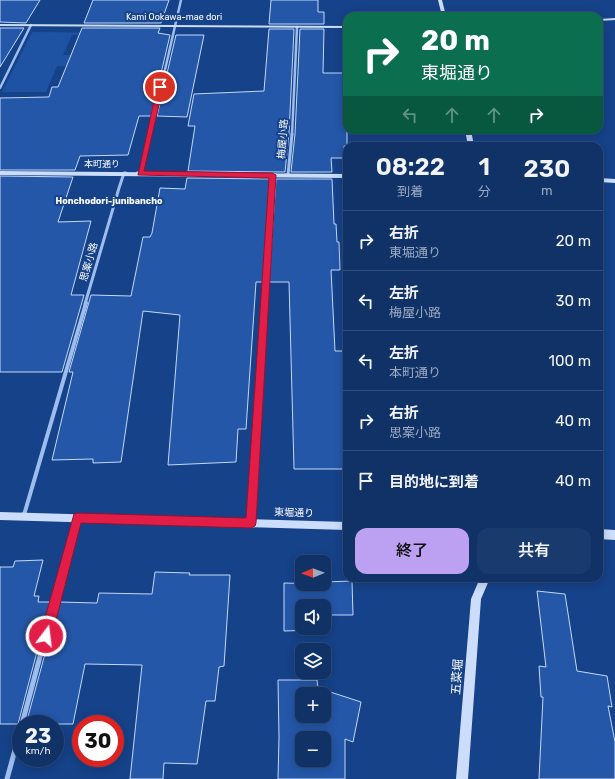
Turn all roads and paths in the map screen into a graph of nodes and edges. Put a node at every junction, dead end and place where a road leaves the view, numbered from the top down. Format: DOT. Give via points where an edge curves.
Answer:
graph roads {
  1 [pos="181,0"];
  2 [pos="440,0"];
  3 [pos="443,12"];
  4 [pos="615,19"];
  5 [pos="603,20"];
  6 [pos="0,25"];
  7 [pos="31,25"];
  8 [pos="174,25"];
  9 [pos="297,27"];
  10 [pos="343,27"];
  11 [pos="0,88"];
  12 [pos="0,173"];
  13 [pos="124,173"];
  14 [pos="140,173"];
  15 [pos="272,175"];
  16 [pos="288,175"];
  17 [pos="343,176"];
  18 [pos="603,180"];
  19 [pos="615,180"];
  20 [pos="0,516"];
  21 [pos="24,516"];
  22 [pos="78,518"];
  23 [pos="251,523"];
  24 [pos="343,526"];
  25 [pos="603,534"];
  26 [pos="615,535"];
  27 [pos="483,582"];
  28 [pos="24,715"];
  29 [pos="12,761"];
  30 [pos="7,779"];
  31 [pos="462,779"];
  1 -- 8 [label="street"];
  2 -- 3 [label="street"];
  4 -- 5 [label="street"];
  6 -- 7 [label="street, Kami Ookawa-mae dori"];
  7 -- 8 [label="street, Kami Ookawa-mae dori"];
  7 -- 11 [label="street"];
  8 -- 9 [label="street, Kami Ookawa-mae dori"];
  8 -- 14 [label="street"];
  9 -- 10 [label="street, Kami Ookawa-mae dori"];
  9 -- 16 [label="street, 梅屋小路"];
  12 -- 13 [label="street, 本町通り"];
  13 -- 14 [label="street"];
  13 -- 21 [label="street, 思案小路"];
  14 -- 15 [label="street"];
  15 -- 16 [label="street"];
  15 -- 23 [label="street"];
  16 -- 17 [label="street"];
  18 -- 19 [label="street"];
  20 -- 21 [label="street, 東堀通り"];
  21 -- 22 [label="street, 東堀通り"];
  22 -- 23 [label="street, 東堀通り"];
  22 -- 28 [label="street"];
  23 -- 24 [label="street, 東堀通り"];
  25 -- 26 [label="street"];
  27 -- 31 [label="street, 五菜堀" via="476,599"];
  29 -- 30 [label="street"];
}
